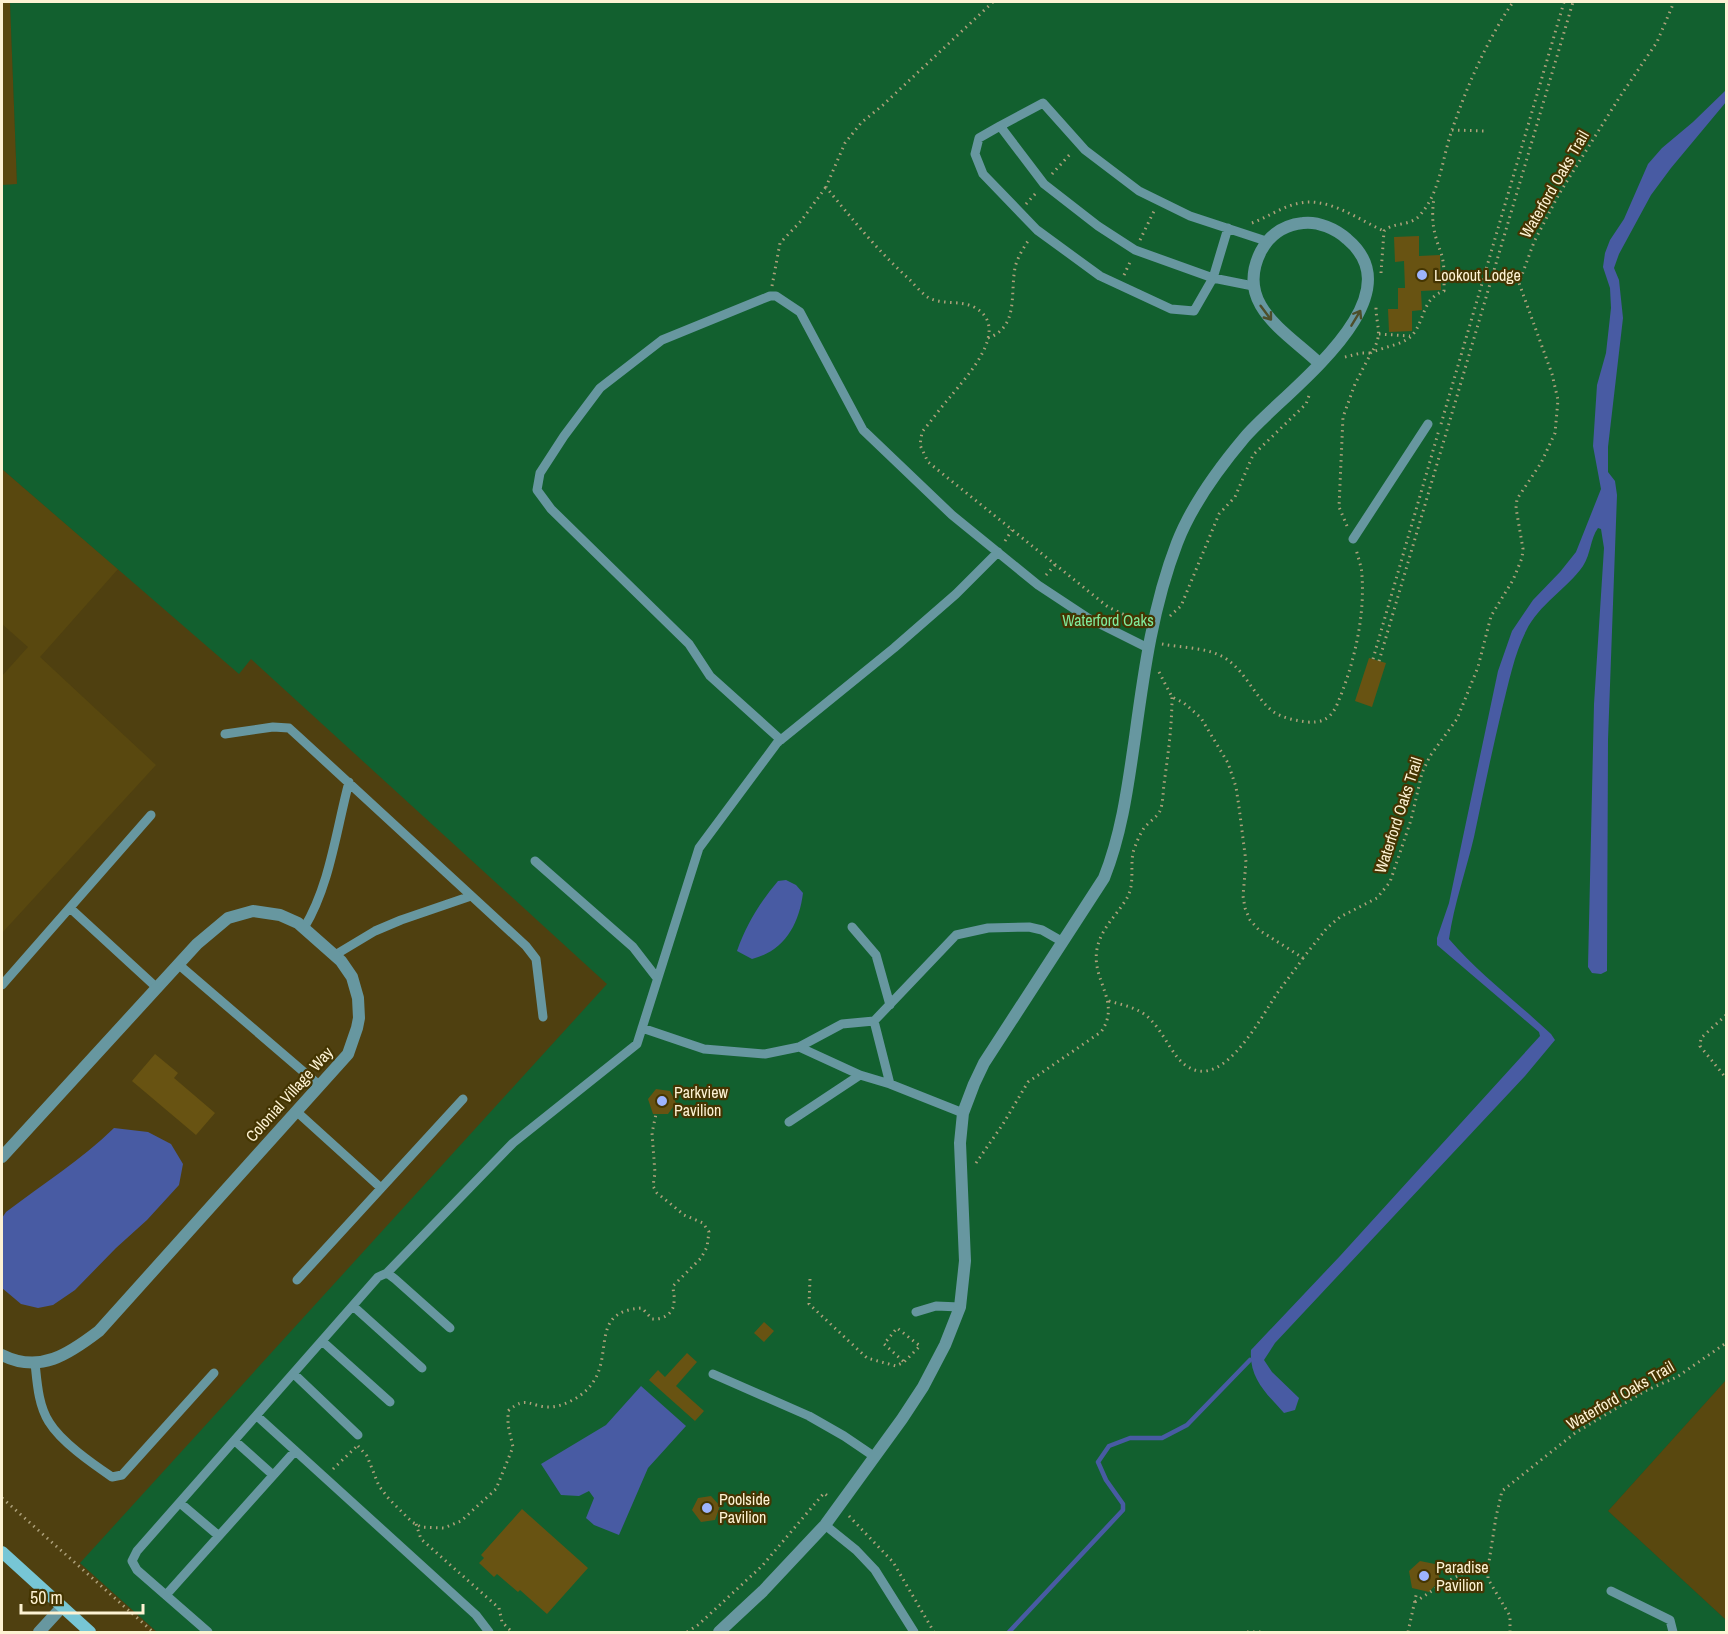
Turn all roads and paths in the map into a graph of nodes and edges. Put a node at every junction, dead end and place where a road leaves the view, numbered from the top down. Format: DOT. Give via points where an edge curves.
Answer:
graph roads {
  1 [pos="993,2"];
  2 [pos="1513,2"];
  3 [pos="1564,2"];
  4 [pos="1573,2"];
  5 [pos="1674,2"];
  6 [pos="1000,126"];
  7 [pos="1452,130"];
  8 [pos="1486,131"];
  9 [pos="826,187"];
  10 [pos="1434,194"];
  11 [pos="1228,228"];
  12 [pos="1036,230"];
  13 [pos="1266,241"];
  14 [pos="1213,278"];
  15 [pos="1381,278"];
  16 [pos="1252,286"];
  17 [pos="770,296"];
  18 [pos="1377,299"];
  19 [pos="1379,334"];
  20 [pos="1412,336"];
  21 [pos="988,338"];
  22 [pos="1371,352"];
  23 [pos="1341,358"];
  24 [pos="1319,363"];
  25 [pos="1312,389"];
  26 [pos="1428,424"];
  27 [pos="1353,539"];
  28 [pos="998,552"];
  29 [pos="1160,620"];
  30 [pos="1162,635"];
  31 [pos="1154,646"];
  32 [pos="1373,659"];
  33 [pos="1379,661"];
  34 [pos="1157,668"];
  35 [pos="1172,697"];
  36 [pos="225,734"];
  37 [pos="781,740"];
  38 [pos="349,782"];
  39 [pos="151,815"];
  40 [pos="535,861"];
  41 [pos="471,896"];
  42 [pos="70,908"];
  43 [pos="852,927"];
  44 [pos="304,928"];
  45 [pos="1063,942"];
  46 [pos="335,955"];
  47 [pos="1303,958"];
  48 [pos="178,964"];
  49 [pos="657,978"];
  50 [pos="2,985"];
  51 [pos="156,987"];
  52 [pos="1109,1001"];
  53 [pos="890,1005"];
  54 [pos="1726,1015"];
  55 [pos="543,1017"];
  56 [pos="874,1021"];
  57 [pos="642,1028"];
  58 [pos="799,1047"];
  59 [pos="860,1075"];
  60 [pos="1726,1078"];
  61 [pos="890,1084"];
  62 [pos="319,1085"];
  63 [pos="463,1099"];
  64 [pos="296,1111"];
  65 [pos="963,1113"];
  66 [pos="656,1114"];
  67 [pos="789,1122"];
  68 [pos="2,1157"];
  69 [pos="971,1170"];
  70 [pos="381,1188"];
  71 [pos="387,1273"];
  72 [pos="810,1279"];
  73 [pos="297,1280"];
  74 [pos="353,1306"];
  75 [pos="960,1307"];
  76 [pos="916,1312"];
  77 [pos="450,1328"];
  78 [pos="322,1341"];
  79 [pos="1726,1343"];
  80 [pos="2,1354"];
  81 [pos="904,1362"];
  82 [pos="34,1363"];
  83 [pos="422,1368"];
  84 [pos="214,1373"];
  85 [pos="294,1374"];
  86 [pos="713,1374"];
  87 [pos="390,1402"];
  88 [pos="257,1416"];
  89 [pos="358,1435"];
  90 [pos="235,1441"];
  91 [pos="295,1451"];
  92 [pos="875,1457"];
  93 [pos="273,1475"];
  94 [pos="325,1478"];
  95 [pos="2,1498"];
  96 [pos="180,1503"];
  97 [pos="839,1506"];
  98 [pos="417,1524"];
  99 [pos="825,1525"];
  100 [pos="219,1536"];
  101 [pos="2,1552"];
  102 [pos="1488,1564"];
  103 [pos="1611,1591"];
  104 [pos="1417,1592"];
  105 [pos="166,1595"];
  106 [pos="1415,1602"];
  107 [pos="62,1607"];
  108 [pos="39,1632"];
  109 [pos="90,1632"];
  110 [pos="153,1632"];
  111 [pos="208,1632"];
  112 [pos="487,1632"];
  113 [pos="512,1632"];
  114 [pos="687,1632"];
  115 [pos="719,1632"];
  116 [pos="914,1632"];
  117 [pos="934,1632"];
  118 [pos="1247,1632"];
  119 [pos="1264,1632"];
  120 [pos="1408,1632"];
  121 [pos="1510,1632"];
  122 [pos="1673,1632"];
  1 -- 9 [label="path" via="861,123 845,143"];
  2 -- 7 [label="path" via="1484,52"];
  3 -- 32 [label="path"];
  4 -- 33 [label="path"];
  5 -- 47 [label="path, Waterford Oaks Trail" via="1657,42 1559,194 1533,242 1519,284 1558,400 1555,433 1517,499 1522,549 1513,580 1491,616 1478,667 1457,719 1422,773 1390,882 1377,898 1327,928"];
  6 -- 11 [label="lane" via="1043,104 1085,150 1138,191 1190,216"];
  6 -- 12 [label="lane" via="979,138 975,154 983,174"];
  6 -- 14 [label="lane" via="1044,183 1098,226 1135,250"];
  7 -- 8 [label="path"];
  7 -- 10 [label="path"];
  9 -- 17 [label="path" via="780,243"];
  9 -- 21 [label="path" via="892,264 928,297 965,304 981,313"];
  10 -- 15 [label="path" via="1419,217 1384,231"];
  10 -- 20 [label="path" via="1431,216 1442,254 1444,291 1426,306"];
  11 -- 13 [label="lane"];
  11 -- 14 [label="lane"];
  12 -- 14 [label="lane" via="1101,276 1172,309 1194,311"];
  12 -- 21 [label="path" via="1015,267 1013,301 1005,328"];
  13 -- 16 [label="street" via="1254,265"];
  24 -- 13 [label="street, one-way" via="1347,333 1364,306 1368,287 1364,258 1344,236 1327,226 1305,222 1283,227"];
  14 -- 16 [label="lane"];
  16 -- 24 [label="street, one-way" via="1258,302 1275,324"];
  17 -- 28 [label="lane" via="800,312 863,430 952,515"];
  17 -- 37 [label="lane" via="662,340 600,388 540,473 537,490 551,509 689,644 710,676"];
  18 -- 19 [label="path"];
  19 -- 20 [label="path"];
  19 -- 22 [label="path"];
  20 -- 22 [label="path"];
  21 -- 29 [label="path" via="975,368 922,432 920,445 928,462 1108,607 1143,624"];
  22 -- 23 [label="path"];
  22 -- 27 [label="path" via="1343,417 1339,507"];
  24 -- 29 [label="street" via="1217,471 1179,539 1167,571"];
  25 -- 29 [label="path" via="1306,404 1254,454 1235,497 1219,514 1181,606"];
  26 -- 27 [label="lane"];
  27 -- 31 [label="path" via="1362,574 1355,646 1336,707 1324,721 1285,718 1272,710 1225,658 1205,650"];
  28 -- 31 [label="lane" via="1088,618"];
  28 -- 37 [label="lane" via="894,648"];
  29 -- 31 [label="street"];
  30 -- 31 [label="path"];
  31 -- 45 [label="street" via="1113,855 1104,878"];
  34 -- 35 [label="path"];
  35 -- 47 [label="path" via="1201,718 1228,763 1236,787 1246,862 1243,896 1250,920"];
  35 -- 52 [label="path" via="1160,812 1139,838 1133,853 1133,882 1097,947 1097,971"];
  36 -- 38 [label="lane" via="289,728"];
  37 -- 49 [label="lane" via="699,848"];
  38 -- 41 [label="lane"];
  38 -- 44 [label="lane" via="315,910"];
  39 -- 42 [label="lane"];
  40 -- 49 [label="lane" via="633,947"];
  41 -- 46 [label="lane" via="384,927"];
  41 -- 55 [label="lane" via="536,959"];
  42 -- 50 [label="lane"];
  42 -- 51 [label="lane"];
  43 -- 53 [label="lane" via="876,956"];
  44 -- 46 [label="street, Colonial Village Way"];
  44 -- 48 [label="street, Colonial Village Way" via="280,915 253,911 228,918"];
  45 -- 53 [label="lane" via="1029,927 988,928 956,935"];
  45 -- 65 [label="street" via="984,1063"];
  46 -- 62 [label="street, Colonial Village Way" via="352,977 359,1018 348,1054"];
  47 -- 52 [label="path, Waterford Oaks Trail" via="1260,1023 1229,1061 1217,1068 1189,1067 1141,1011"];
  48 -- 51 [label="street, Colonial Village Way"];
  48 -- 62 [label="lane"];
  49 -- 57 [label="lane"];
  51 -- 68 [label="street, Colonial Village Way"];
  52 -- 69 [label="path" via="1101,1032 1028,1082"];
  53 -- 56 [label="lane"];
  54 -- 60 [label="path" via="1701,1038 1700,1046"];
  56 -- 58 [label="lane" via="842,1024"];
  56 -- 61 [label="lane"];
  57 -- 58 [label="lane" via="705,1049 765,1054"];
  57 -- 71 [label="lane" via="637,1044 513,1143"];
  58 -- 59 [label="lane"];
  59 -- 61 [label="lane"];
  59 -- 67 [label="lane"];
  61 -- 65 [label="lane"];
  62 -- 64 [label="street, Colonial Village Way"];
  63 -- 70 [label="lane"];
  64 -- 70 [label="lane"];
  64 -- 82 [label="street, Colonial Village Way" via="99,1331 73,1351"];
  65 -- 75 [label="street" via="960,1143 965,1261"];
  66 -- 98 [label="path" via="652,1133 653,1186 684,1215 703,1223 709,1232 701,1258 673,1286 673,1309 660,1320 652,1319 642,1308 626,1309 610,1320 600,1369 584,1393 552,1407 527,1401 508,1411 513,1447 496,1489 481,1505 461,1521 444,1528"];
  70 -- 73 [label="lane"];
  71 -- 74 [label="lane" via="378,1277"];
  71 -- 77 [label="lane"];
  72 -- 81 [label="path" via="809,1304 867,1358 896,1366"];
  74 -- 78 [label="lane"];
  74 -- 83 [label="lane"];
  75 -- 76 [label="lane" via="936,1306"];
  75 -- 92 [label="street" via="923,1386"];
  78 -- 85 [label="lane"];
  78 -- 87 [label="lane"];
  79 -- 102 [label="path, Waterford Oaks Trail" via="1677,1377 1645,1391 1575,1433 1502,1491"];
  80 -- 82 [label="street"];
  81 -- 81 [label="path" via="884,1344 897,1328 920,1346"];
  82 -- 84 [label="lane" via="48,1422 88,1461 112,1477 122,1475"];
  85 -- 88 [label="lane"];
  85 -- 89 [label="lane"];
  86 -- 92 [label="lane" via="809,1416"];
  88 -- 90 [label="lane"];
  88 -- 91 [label="lane"];
  90 -- 93 [label="lane"];
  90 -- 96 [label="lane"];
  91 -- 93 [label="lane"];
  91 -- 94 [label="lane"];
  92 -- 97 [label="street"];
  93 -- 100 [label="lane"];
  94 -- 98 [label="path" via="358,1446 388,1499"];
  94 -- 112 [label="lane" via="476,1615"];
  95 -- 110 [label="path"];
  96 -- 100 [label="lane"];
  96 -- 105 [label="lane" via="132,1561"];
  97 -- 99 [label="street"];
  97 -- 114 [label="path" via="824,1493 762,1566"];
  97 -- 117 [label="path" via="893,1562"];
  98 -- 113 [label="path" via="421,1539 499,1608 502,1622"];
  99 -- 115 [label="street"];
  99 -- 116 [label="lane" via="875,1570"];
  100 -- 105 [label="lane"];
  101 -- 107 [label="street"];
  102 -- 106 [label="path" via="1465,1571"];
  102 -- 121 [label="path, Waterford Oaks Trail" via="1488,1579 1510,1616"];
  103 -- 122 [label="lane" via="1670,1620"];
  104 -- 106 [label="path"];
  105 -- 111 [label="lane"];
  106 -- 120 [label="path"];
  107 -- 108 [label="street"];
  107 -- 109 [label="street"];
  118 -- 119 [label="path"];
}
